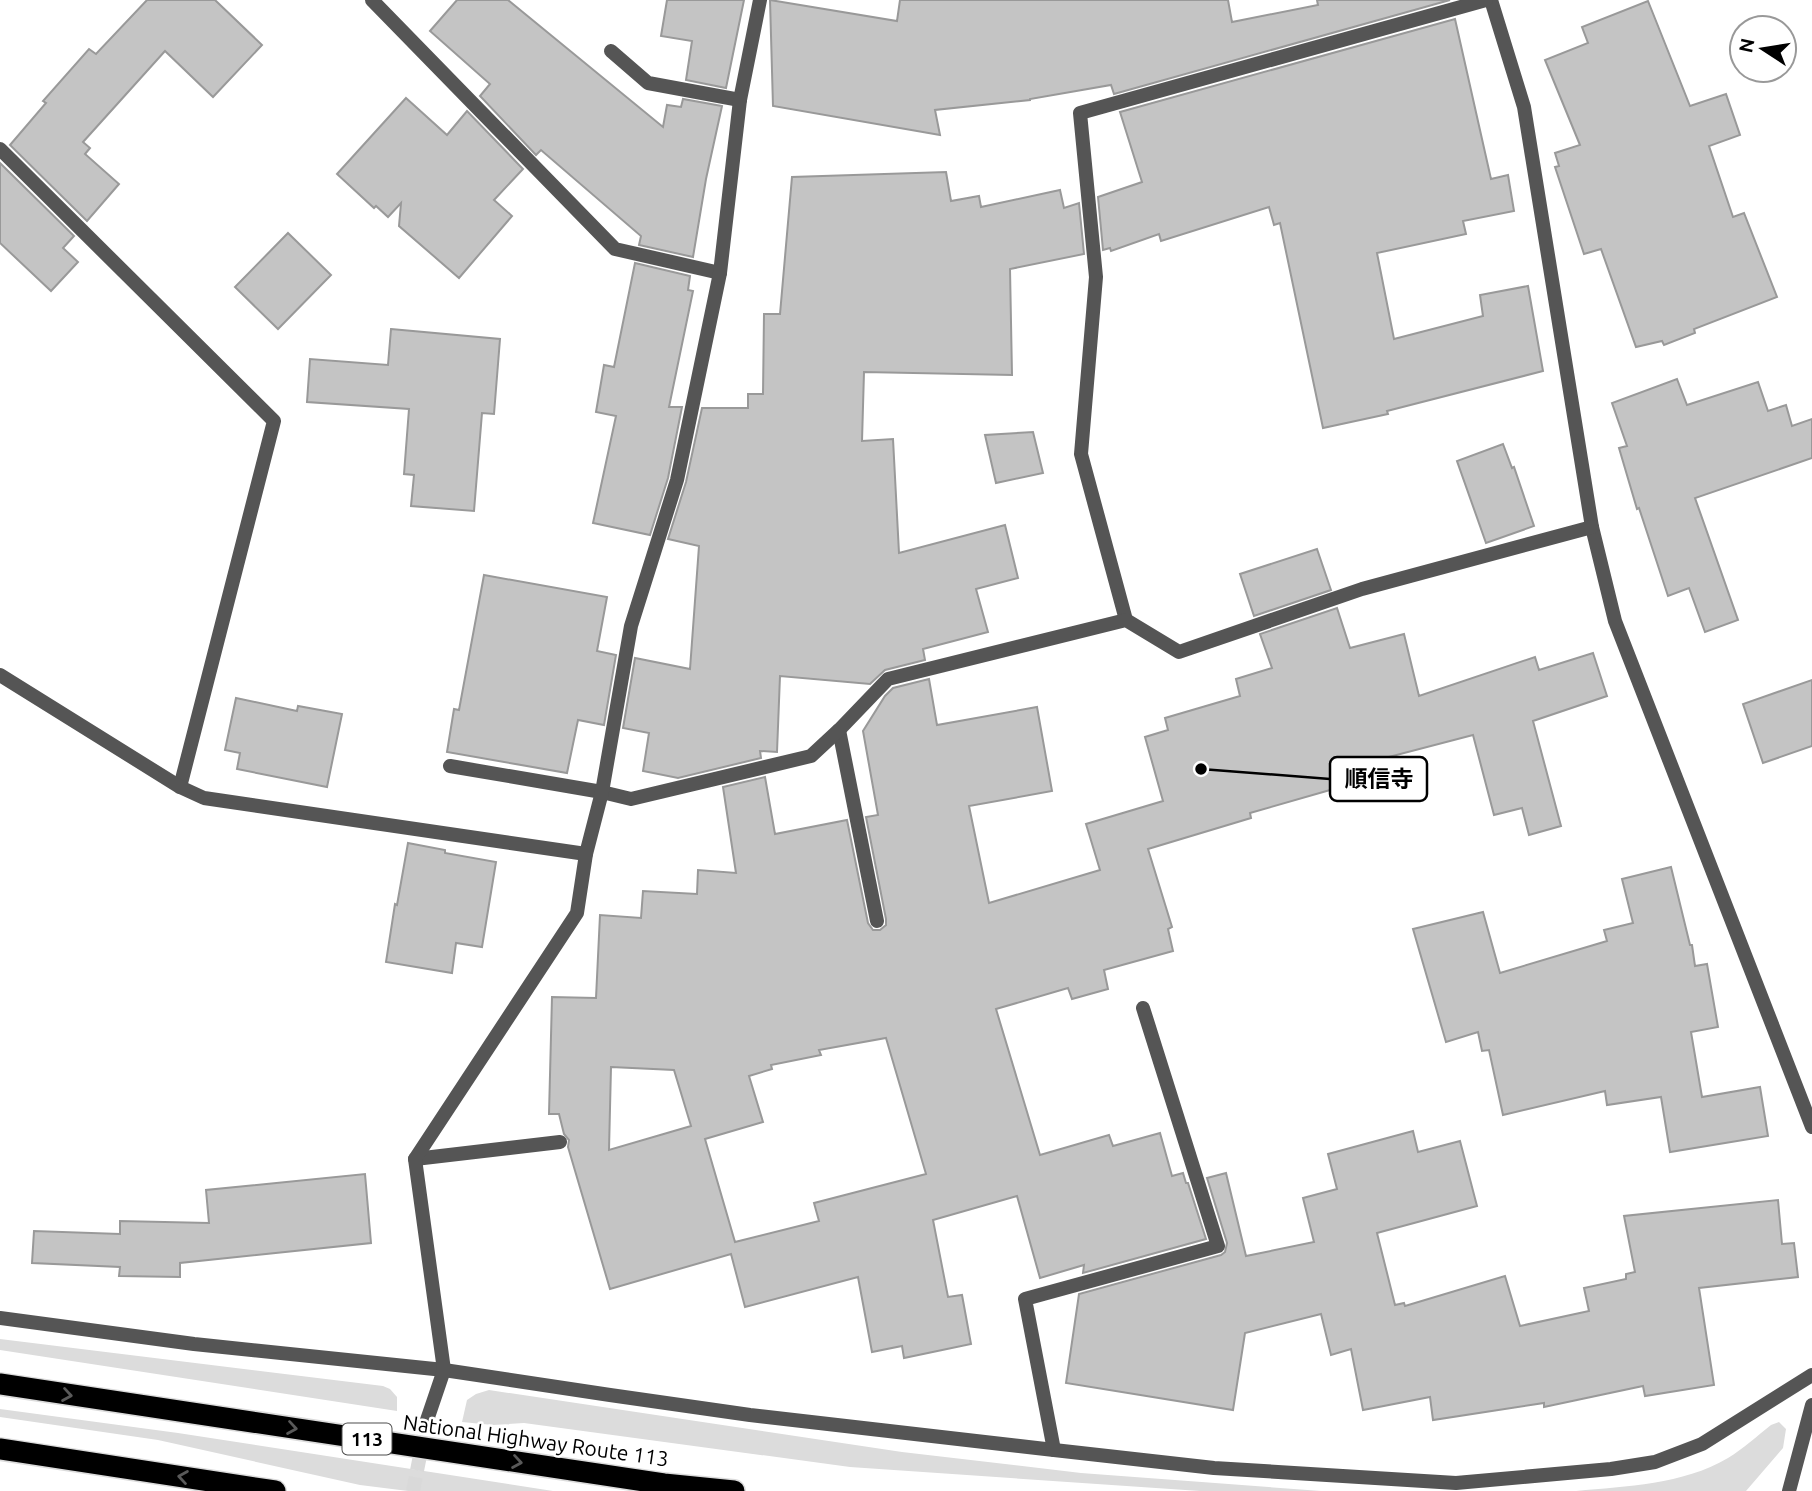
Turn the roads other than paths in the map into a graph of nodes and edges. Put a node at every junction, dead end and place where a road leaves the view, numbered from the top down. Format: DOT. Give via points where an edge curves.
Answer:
graph roads {
  1 [pos="373,0"];
  2 [pos="760,0"];
  3 [pos="1489,0"];
  4 [pos="611,51"];
  5 [pos="740,100"];
  6 [pos="0,149"];
  7 [pos="720,273"];
  8 [pos="1592,527"];
  9 [pos="1126,620"];
  10 [pos="0,675"];
  11 [pos="839,730"];
  12 [pos="450,766"];
  13 [pos="180,787"];
  14 [pos="602,792"];
  15 [pos="586,854"];
  16 [pos="877,921"];
  17 [pos="1143,1009"];
  18 [pos="1812,1128"];
  19 [pos="560,1142"];
  20 [pos="415,1159"];
  21 [pos="0,1318"];
  22 [pos="444,1370"];
  23 [pos="1812,1375"];
  24 [pos="0,1384"];
  25 [pos="1812,1405"];
  26 [pos="427,1420"];
  27 [pos="0,1449"];
  28 [pos="1054,1450"];
  29 [pos="275,1491"];
  30 [pos="734,1491"];
  31 [pos="1789,1491"];
  1 -- 7 [label="street" via="615,249"];
  2 -- 5 [label="street"];
  3 -- 8 [label="street" via="1524,107"];
  3 -- 9 [label="street" via="1080,113 1096,276 1081,454"];
  4 -- 5 [label="street" via="648,83"];
  5 -- 7 [label="street"];
  6 -- 13 [label="street" via="274,421"];
  7 -- 14 [label="street" via="677,480 631,626"];
  8 -- 9 [label="street" via="1362,589 1180,652"];
  8 -- 18 [label="street" via="1615,621"];
  9 -- 11 [label="street" via="888,679"];
  10 -- 13 [label="street"];
  11 -- 14 [label="street" via="811,756 631,799"];
  11 -- 16 [label="street"];
  12 -- 14 [label="street"];
  13 -- 15 [label="street" via="204,798"];
  14 -- 15 [label="street"];
  15 -- 20 [label="street" via="577,913"];
  17 -- 28 [label="street" via="1217,1247 1025,1299"];
  19 -- 20 [label="street"];
  20 -- 22 [label="street"];
  21 -- 22 [label="street"];
  22 -- 26 [label="street"];
  22 -- 28 [label="street" via="750,1415"];
  23 -- 28 [label="street" via="1702,1444 1656,1462 1611,1469 1456,1483 1213,1468"];
  24 -- 30 [label="highway, National Highway Route 113 / 113, one-way"];
  25 -- 31 [label="street"];
  29 -- 27 [label="highway, one-way"];
}
